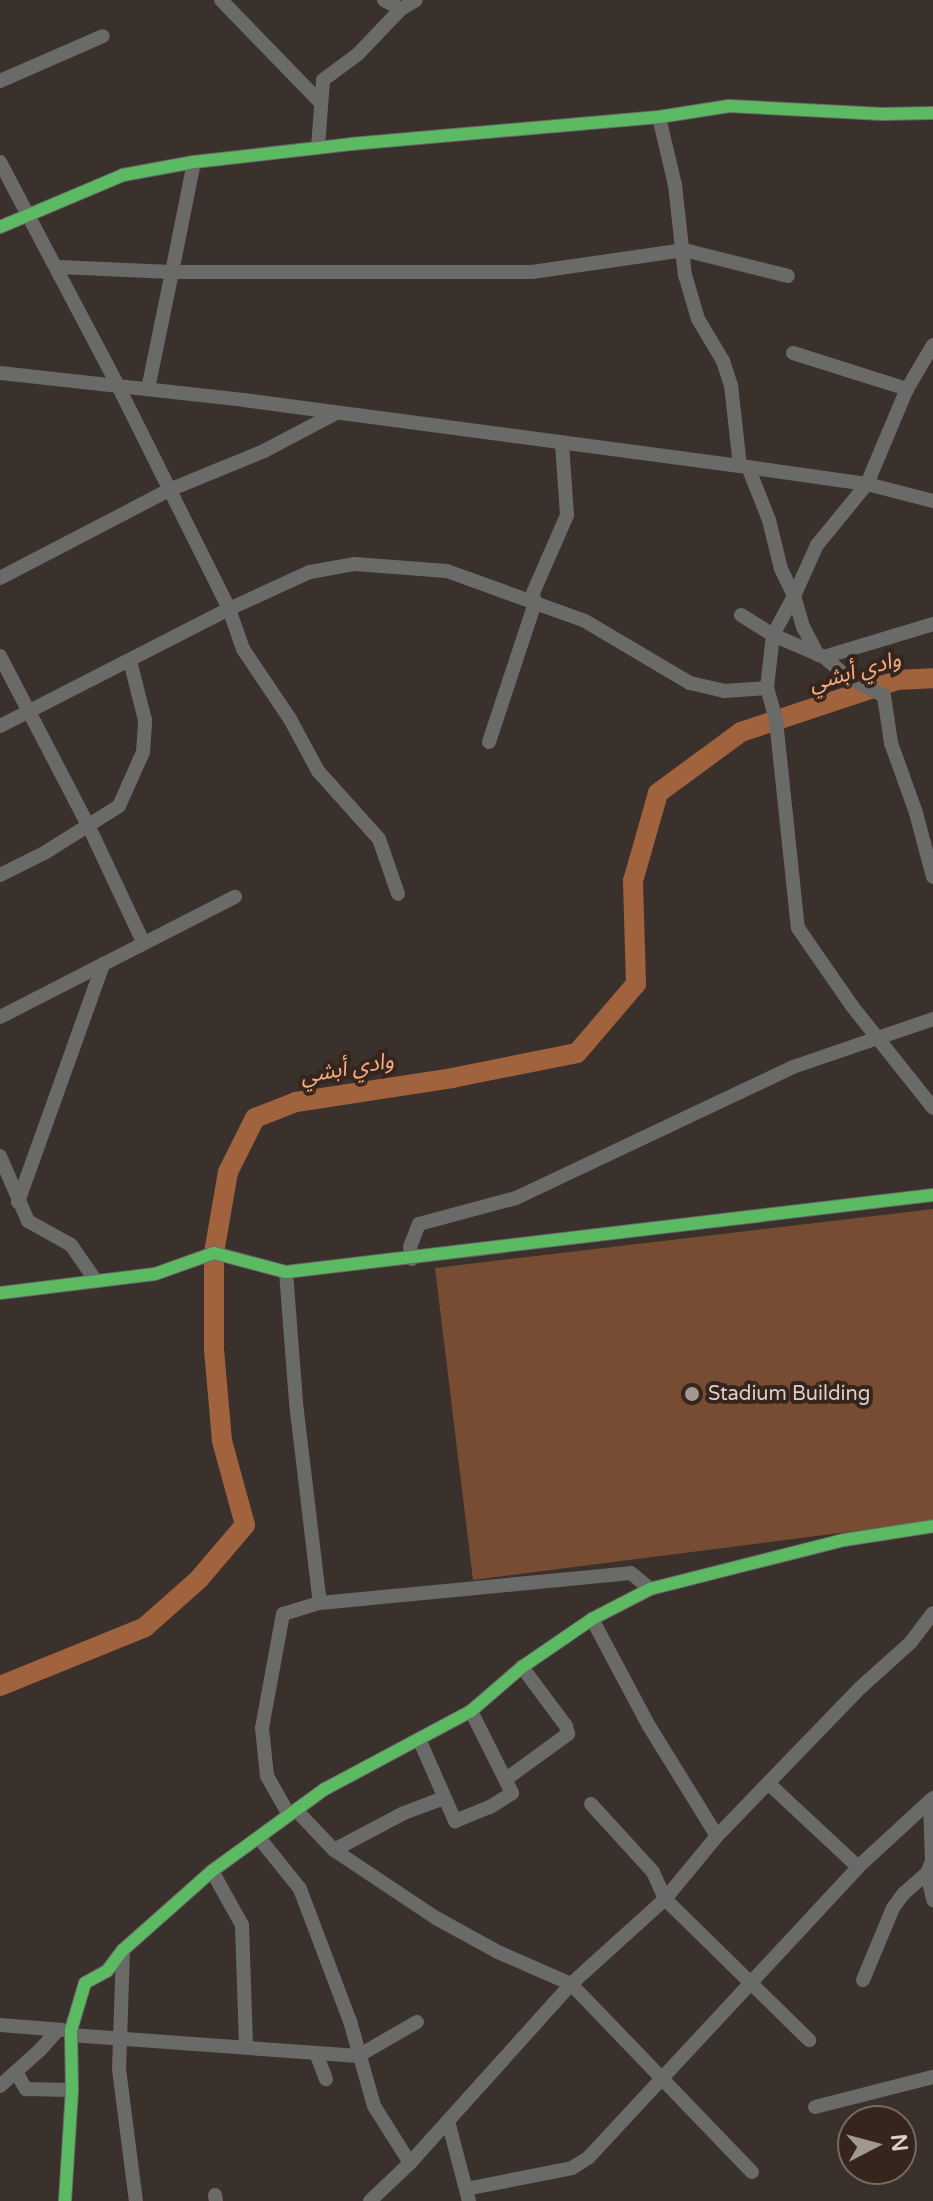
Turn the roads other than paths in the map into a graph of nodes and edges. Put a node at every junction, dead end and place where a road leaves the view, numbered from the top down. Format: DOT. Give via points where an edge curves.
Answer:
graph roads {
  1 [pos="221,0"];
  2 [pos="384,0"];
  3 [pos="416,0"];
  4 [pos="401,9"];
  5 [pos="103,36"];
  6 [pos="0,81"];
  7 [pos="320,102"];
  8 [pos="933,113"];
  9 [pos="659,117"];
  10 [pos="318,147"];
  11 [pos="0,162"];
  12 [pos="194,162"];
  13 [pos="27,212"];
  14 [pos="0,227"];
  15 [pos="684,250"];
  16 [pos="58,267"];
  17 [pos="172,272"];
  18 [pos="788,276"];
  19 [pos="933,345"];
  20 [pos="793,353"];
  21 [pos="0,373"];
  22 [pos="118,386"];
  23 [pos="148,389"];
  24 [pos="907,389"];
  25 [pos="337,413"];
  26 [pos="562,444"];
  27 [pos="744,466"];
  28 [pos="867,484"];
  29 [pos="169,490"];
  30 [pos="933,501"];
  31 [pos="0,578"];
  32 [pos="794,596"];
  33 [pos="535,603"];
  34 [pos="229,609"];
  35 [pos="741,615"];
  36 [pos="933,624"];
  37 [pos="773,635"];
  38 [pos="0,656"];
  39 [pos="821,656"];
  40 [pos="130,661"];
  41 [pos="767,688"];
  42 [pos="28,711"];
  43 [pos="0,726"];
  44 [pos="489,742"];
  45 [pos="89,827"];
  46 [pos="0,875"];
  47 [pos="933,877"];
  48 [pos="398,894"];
  49 [pos="235,897"];
  50 [pos="143,942"];
  51 [pos="103,964"];
  52 [pos="0,1017"];
  53 [pos="933,1019"];
  54 [pos="877,1036"];
  55 [pos="933,1108"];
  56 [pos="0,1156"];
  57 [pos="933,1195"];
  58 [pos="18,1202"];
  59 [pos="412,1259"];
  60 [pos="286,1272"];
  61 [pos="96,1281"];
  62 [pos="0,1293"];
  63 [pos="933,1526"];
  64 [pos="650,1589"];
  65 [pos="320,1603"];
  66 [pos="933,1613"];
  67 [pos="592,1619"];
  68 [pos="522,1667"];
  69 [pos="471,1711"];
  70 [pos="419,1739"];
  71 [pos="506,1779"];
  72 [pos="768,1783"];
  73 [pos="444,1798"];
  74 [pos="932,1799"];
  75 [pos="591,1804"];
  76 [pos="292,1813"];
  77 [pos="717,1836"];
  78 [pos="260,1839"];
  79 [pos="334,1850"];
  80 [pos="858,1867"];
  81 [pos="212,1871"];
  82 [pos="927,1873"];
  83 [pos="665,1899"];
  84 [pos="933,1900"];
  85 [pos="123,1950"];
  86 [pos="863,1980"];
  87 [pos="752,1981"];
  88 [pos="571,1984"];
  89 [pos="417,2022"];
  90 [pos="0,2025"];
  91 [pos="67,2031"];
  92 [pos="119,2040"];
  93 [pos="809,2040"];
  94 [pos="246,2046"];
  95 [pos="316,2053"];
  96 [pos="358,2056"];
  97 [pos="16,2072"];
  98 [pos="933,2077"];
  99 [pos="666,2078"];
  100 [pos="326,2079"];
  101 [pos="0,2086"];
  102 [pos="72,2090"];
  103 [pos="815,2107"];
  104 [pos="448,2121"];
  105 [pos="410,2163"];
  106 [pos="752,2172"];
  107 [pos="468,2195"];
  108 [pos="65,2201"];
  109 [pos="136,2201"];
  110 [pos="370,2201"];
  1 -- 7 [label="street"];
  2 -- 4 [label="street"];
  3 -- 4 [label="street"];
  4 -- 7 [label="street" via="358,54 323,80"];
  5 -- 6 [label="street"];
  7 -- 10 [label="street"];
  8 -- 9 [label="street" via="729,106"];
  9 -- 10 [label="street"];
  9 -- 15 [label="street"];
  10 -- 12 [label="street"];
  11 -- 13 [label="street"];
  12 -- 13 [label="street" via="123,175"];
  12 -- 17 [label="street"];
  13 -- 14 [label="street"];
  13 -- 16 [label="street"];
  15 -- 17 [label="street" via="532,272"];
  15 -- 18 [label="street"];
  15 -- 27 [label="street" via="698,319 728,375"];
  16 -- 17 [label="street"];
  16 -- 22 [label="street"];
  17 -- 23 [label="street"];
  19 -- 24 [label="street"];
  20 -- 24 [label="street"];
  21 -- 22 [label="street"];
  22 -- 23 [label="street"];
  22 -- 29 [label="street"];
  23 -- 25 [label="street"];
  24 -- 28 [label="street"];
  25 -- 26 [label="street"];
  25 -- 29 [label="street" via="264,451"];
  26 -- 27 [label="street"];
  26 -- 33 [label="street" via="567,515 533,593"];
  27 -- 28 [label="street"];
  27 -- 32 [label="street"];
  28 -- 30 [label="street"];
  28 -- 32 [label="street" via="817,545"];
  29 -- 31 [label="street"];
  29 -- 34 [label="street"];
  32 -- 37 [label="street"];
  32 -- 39 [label="street" via="803,627"];
  33 -- 34 [label="street" via="447,571 355,564 310,572"];
  33 -- 41 [label="street" via="585,621 690,683 724,691"];
  33 -- 44 [label="street"];
  34 -- 40 [label="street"];
  34 -- 48 [label="street" via="243,649 318,771 379,839"];
  35 -- 37 [label="street"];
  36 -- 39 [label="street"];
  37 -- 39 [label="street"];
  37 -- 41 [label="street"];
  38 -- 42 [label="street"];
  39 -- 47 [label="street" via="884,696 891,743"];
  40 -- 42 [label="street"];
  40 -- 45 [label="street" via="145,720 143,752 119,806"];
  41 -- 54 [label="street" via="776,720 798,928"];
  42 -- 43 [label="street"];
  42 -- 45 [label="street"];
  45 -- 46 [label="street"];
  45 -- 50 [label="street"];
  49 -- 50 [label="street"];
  50 -- 51 [label="street"];
  51 -- 52 [label="street"];
  51 -- 58 [label="street"];
  53 -- 54 [label="street"];
  54 -- 55 [label="street"];
  54 -- 59 [label="street" via="742,1090 516,1198 419,1224 410,1247"];
  56 -- 58 [label="street"];
  57 -- 59 [label="street"];
  58 -- 61 [label="street" via="28,1221 71,1245"];
  59 -- 60 [label="street"];
  60 -- 61 [label="street" via="214,1253 155,1274"];
  60 -- 65 [label="street"];
  61 -- 62 [label="street"];
  63 -- 64 [label="street" via="844,1540"];
  64 -- 65 [label="street" via="631,1573"];
  64 -- 67 [label="street"];
  65 -- 76 [label="street" via="283,1614 266,1692 262,1728 267,1776"];
  66 -- 72 [label="street" via="911,1642"];
  67 -- 68 [label="street"];
  67 -- 77 [label="street" via="656,1739"];
  68 -- 69 [label="street"];
  68 -- 71 [label="street" via="568,1734"];
  69 -- 70 [label="street"];
  69 -- 71 [label="street"];
  70 -- 73 [label="street"];
  70 -- 76 [label="street"];
  71 -- 73 [label="street" via="512,1793 458,1821"];
  72 -- 77 [label="street"];
  72 -- 80 [label="street"];
  73 -- 79 [label="street"];
  74 -- 80 [label="street"];
  74 -- 82 [label="street" via="932,1861"];
  75 -- 83 [label="street" via="653,1872"];
  76 -- 78 [label="street"];
  76 -- 79 [label="street"];
  77 -- 83 [label="street"];
  78 -- 81 [label="street"];
  78 -- 96 [label="street" via="300,1889"];
  79 -- 88 [label="street" via="436,1918"];
  80 -- 87 [label="street"];
  81 -- 85 [label="street"];
  81 -- 94 [label="street" via="242,1925"];
  82 -- 84 [label="street"];
  82 -- 86 [label="street" via="893,1908"];
  83 -- 87 [label="street"];
  83 -- 88 [label="street"];
  85 -- 91 [label="street" via="107,1971 85,1983"];
  85 -- 92 [label="street"];
  87 -- 93 [label="street"];
  87 -- 99 [label="street"];
  88 -- 99 [label="street"];
  88 -- 104 [label="street"];
  89 -- 96 [label="street"];
  90 -- 91 [label="street"];
  91 -- 92 [label="street"];
  91 -- 97 [label="street"];
  91 -- 102 [label="street"];
  92 -- 94 [label="street"];
  92 -- 109 [label="street"];
  94 -- 95 [label="street"];
  95 -- 96 [label="street"];
  95 -- 100 [label="street"];
  96 -- 105 [label="street" via="377,2115"];
  97 -- 101 [label="street"];
  97 -- 102 [label="street" via="26,2089"];
  98 -- 103 [label="street"];
  99 -- 106 [label="street"];
  99 -- 107 [label="street" via="580,2163"];
  102 -- 108 [label="street"];
  104 -- 105 [label="street"];
  104 -- 107 [label="street"];
  105 -- 110 [label="street"];
}
